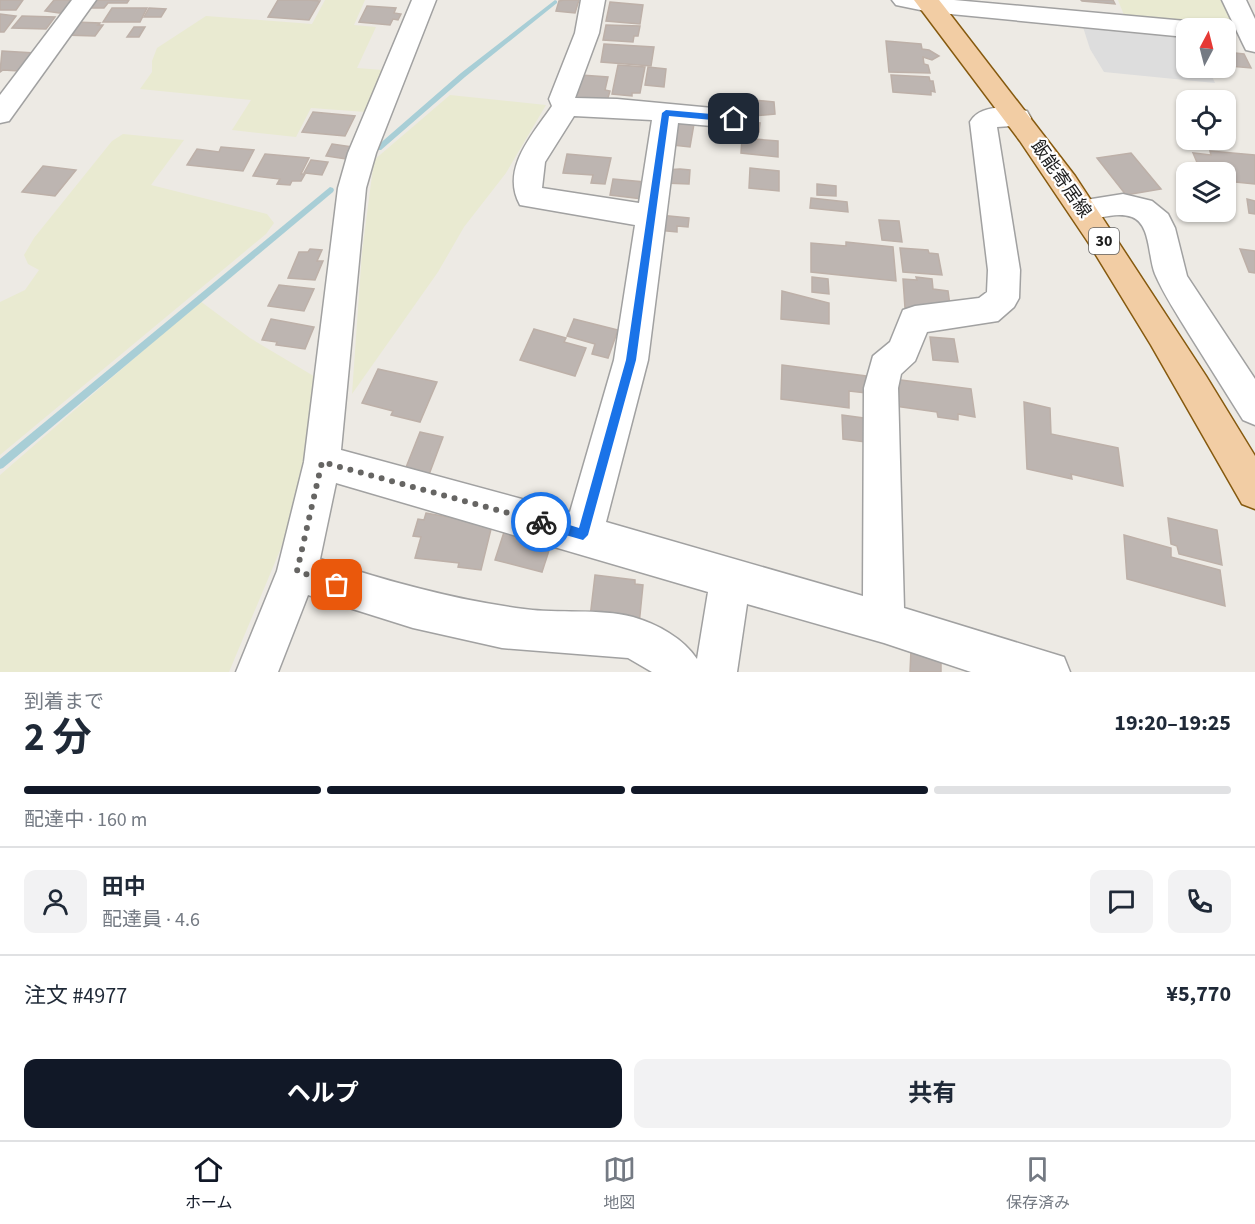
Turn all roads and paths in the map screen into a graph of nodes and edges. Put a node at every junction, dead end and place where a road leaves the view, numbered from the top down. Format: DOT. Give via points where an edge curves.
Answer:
graph roads {
  1 [pos="84,0"];
  2 [pos="424,0"];
  3 [pos="592,0"];
  4 [pos="1034,0"];
  5 [pos="1234,0"];
  6 [pos="920,2"];
  7 [pos="1052,17"];
  8 [pos="1176,28"];
  9 [pos="1236,35"];
  10 [pos="1254,39"];
  11 [pos="11,88"];
  12 [pos="566,107"];
  13 [pos="666,113"];
  14 [pos="0,114"];
  15 [pos="1018,118"];
  16 [pos="734,119"];
  17 [pos="1083,210"];
  18 [pos="651,216"];
  19 [pos="1255,409"];
  20 [pos="322,462"];
  21 [pos="1255,491"];
  22 [pos="583,535"];
  23 [pos="297,571"];
  24 [pos="730,579"];
  25 [pos="884,622"];
  26 [pos="257,672"];
  27 [pos="681,672"];
  28 [pos="716,672"];
  29 [pos="1049,672"];
  1 -- 11 [label="street"];
  2 -- 20 [label="street" via="362,153 352,188"];
  3 -- 12 [label="street" via="587,33 562,99"];
  4 -- 7 [label="street"];
  5 -- 10 [label="street"];
  6 -- 7 [label="street"];
  6 -- 15 [label="main road, 飯能寄居線 / 30"];
  7 -- 8 [label="street"];
  9 -- 10 [label="street"];
  11 -- 14 [label="street"];
  12 -- 13 [label="street"];
  12 -- 18 [label="street" via="527,173 525,186 530,197"];
  13 -- 16 [label="street"];
  13 -- 18 [label="street"];
  15 -- 17 [label="main road, 飯能寄居線 / 30"];
  15 -- 25 [label="street" via="988,118 983,122 1004,270 1003,298 987,310 915,320 903,351 885,367 881,388"];
  17 -- 19 [label="street" via="1130,205 1157,222 1167,266 1176,285"];
  17 -- 21 [label="main road, 飯能寄居線 / 30" via="1173,351"];
  18 -- 22 [label="street" via="631,360"];
  20 -- 22 [label="street"];
  20 -- 23 [label="street"];
  22 -- 24 [label="street"];
  23 -- 26 [label="street"];
  23 -- 27 [label="street" via="456,619 532,632 628,638 649,644"];
  24 -- 25 [label="street"];
  24 -- 28 [label="street"];
  25 -- 29 [label="street"];
}
